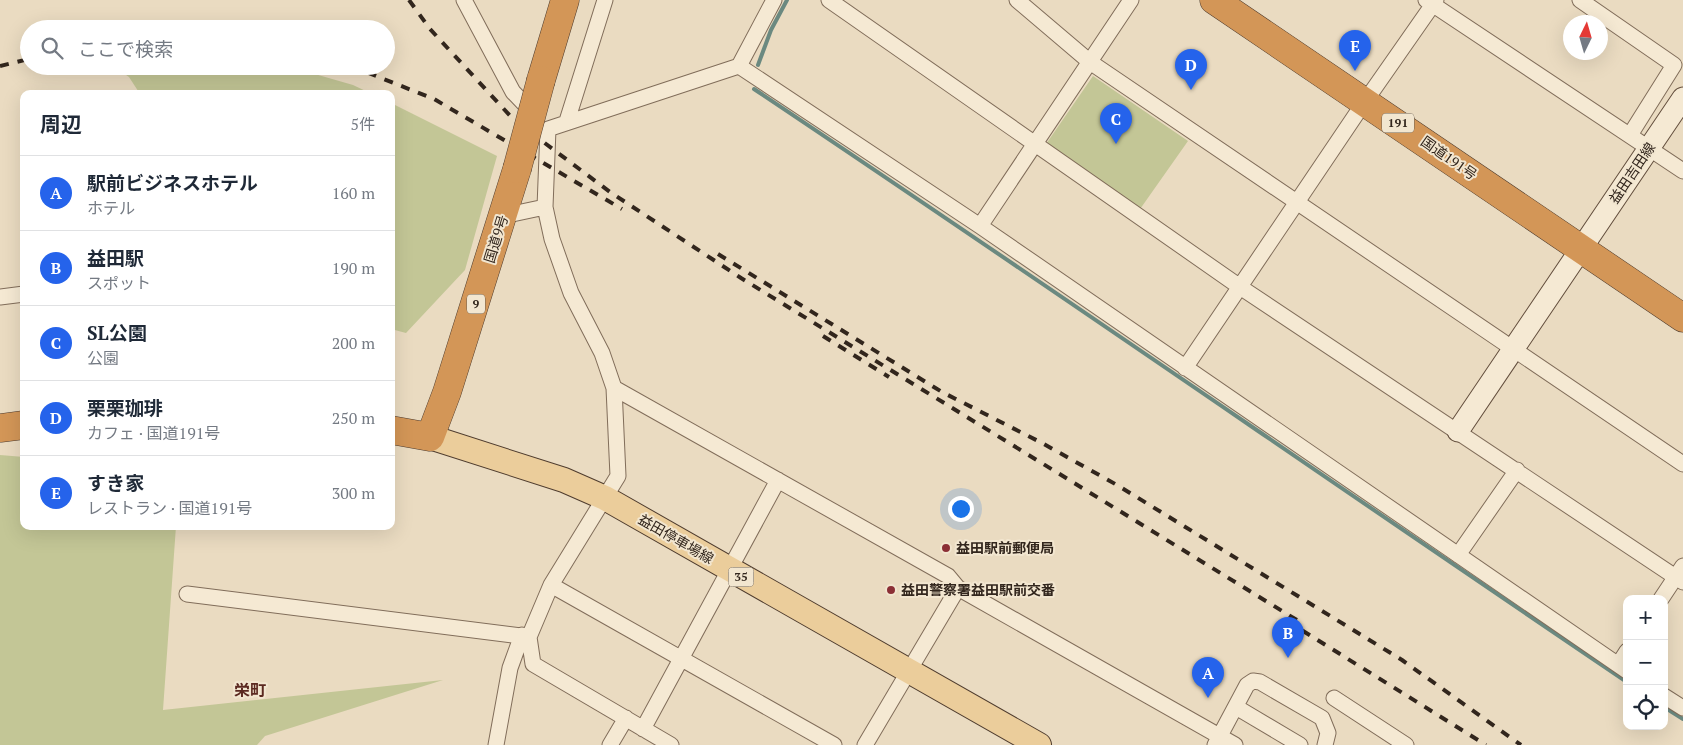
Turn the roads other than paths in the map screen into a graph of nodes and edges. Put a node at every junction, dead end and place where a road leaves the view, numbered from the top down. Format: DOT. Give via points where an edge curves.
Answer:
graph roads {
  1 [pos="464,0"];
  2 [pos="565,0"];
  3 [pos="605,0"];
  4 [pos="774,0"];
  5 [pos="830,0"];
  6 [pos="1017,0"];
  7 [pos="1131,0"];
  8 [pos="1214,0"];
  9 [pos="1580,0"];
  10 [pos="1432,2"];
  11 [pos="1090,62"];
  12 [pos="739,66"];
  13 [pos="1683,98"];
  14 [pos="1365,100"];
  15 [pos="567,121"];
  16 [pos="548,129"];
  17 [pos="1630,135"];
  18 [pos="1035,144"];
  19 [pos="1649,148"];
  20 [pos="1683,171"];
  21 [pos="1297,202"];
  22 [pos="545,207"];
  23 [pos="503,216"];
  24 [pos="980,226"];
  25 [pos="1581,249"];
  26 [pos="1240,287"];
  27 [pos="20,294"];
  28 [pos="0,297"];
  29 [pos="1683,318"];
  30 [pos="1514,349"];
  31 [pos="1185,368"];
  32 [pos="614,388"];
  33 [pos="20,426"];
  34 [pos="0,428"];
  35 [pos="395,431"];
  36 [pos="1458,431"];
  37 [pos="430,437"];
  38 [pos="1683,464"];
  39 [pos="1517,470"];
  40 [pos="778,480"];
  41 [pos="605,498"];
  42 [pos="1458,556"];
  43 [pos="729,570"];
  44 [pos="1680,575"];
  45 [pos="551,585"];
  46 [pos="958,588"];
  47 [pos="187,594"];
  48 [pos="1664,595"];
  49 [pos="526,636"];
  50 [pos="681,659"];
  51 [pos="1622,668"];
  52 [pos="907,671"];
  53 [pos="1334,698"];
  54 [pos="1668,699"];
  55 [pos="1236,707"];
  56 [pos="1683,708"];
  57 [pos="626,718"];
  58 [pos="643,729"];
  59 [pos="1217,741"];
  60 [pos="1037,744"];
  61 [pos="496,745"];
  62 [pos="610,745"];
  63 [pos="671,745"];
  64 [pos="834,745"];
  65 [pos="865,745"];
  66 [pos="1235,745"];
  67 [pos="1300,745"];
  68 [pos="1325,745"];
  69 [pos="1406,745"];
  1 -- 16 [label="street" via="513,92"];
  2 -- 23 [label="highway, 国道9号 / 9, bridge"];
  3 -- 15 [label="street"];
  4 -- 12 [label="street"];
  5 -- 18 [label="street"];
  6 -- 11 [label="street"];
  7 -- 11 [label="street"];
  8 -- 14 [label="highway, 国道191号 / 191"];
  9 -- 17 [label="street" via="1674,65"];
  10 -- 14 [label="street"];
  10 -- 17 [label="street"];
  11 -- 18 [label="street"];
  11 -- 21 [label="street"];
  12 -- 15 [label="street"];
  12 -- 24 [label="street"];
  13 -- 19 [label="street, 益田吉田線"];
  14 -- 21 [label="street"];
  14 -- 25 [label="highway, 国道191号 / 191"];
  15 -- 16 [label="street"];
  16 -- 22 [label="street"];
  17 -- 19 [label="street"];
  18 -- 24 [label="street"];
  18 -- 26 [label="street"];
  19 -- 20 [label="street"];
  19 -- 25 [label="street, 益田吉田線"];
  21 -- 26 [label="street"];
  21 -- 30 [label="street"];
  22 -- 23 [label="street"];
  22 -- 32 [label="street" via="552,240 571,293 602,354"];
  23 -- 37 [label="highway, 国道9号 / 9"];
  24 -- 31 [label="street"];
  25 -- 29 [label="highway, 国道191号 / 191"];
  25 -- 30 [label="street, 益田吉田線"];
  26 -- 31 [label="street"];
  26 -- 36 [label="street"];
  27 -- 28 [label="street"];
  30 -- 36 [label="street, 益田吉田線"];
  30 -- 38 [label="street"];
  31 -- 42 [label="street"];
  32 -- 40 [label="street"];
  32 -- 41 [label="street" via="618,476"];
  33 -- 34 [label="highway"];
  35 -- 37 [label="highway"];
  36 -- 39 [label="street"];
  37 -- 41 [label="main road, 益田停車場線 / 35" via="564,480"];
  39 -- 42 [label="street"];
  39 -- 44 [label="street"];
  40 -- 43 [label="street"];
  40 -- 46 [label="street" via="948,576"];
  41 -- 43 [label="main road, 益田停車場線 / 35"];
  41 -- 45 [label="street"];
  42 -- 51 [label="street"];
  43 -- 50 [label="street"];
  43 -- 52 [label="main road, 益田停車場線 / 35"];
  44 -- 48 [label="street"];
  45 -- 49 [label="street"];
  45 -- 50 [label="street"];
  46 -- 52 [label="street"];
  46 -- 59 [label="street"];
  47 -- 49 [label="street"];
  49 -- 57 [label="street" via="533,664"];
  49 -- 61 [label="street" via="510,668"];
  50 -- 58 [label="street"];
  50 -- 64 [label="street"];
  52 -- 60 [label="main road, 益田停車場線 / 35"];
  52 -- 65 [label="street"];
  53 -- 69 [label="street"];
  54 -- 56 [label="street"];
  55 -- 59 [label="street"];
  55 -- 67 [label="street"];
  55 -- 68 [label="street" via="1248,685 1253,681 1260,682 1322,718 1328,733"];
  57 -- 58 [label="street"];
  57 -- 62 [label="street"];
  58 -- 63 [label="street"];
  59 -- 66 [label="street"];
}
